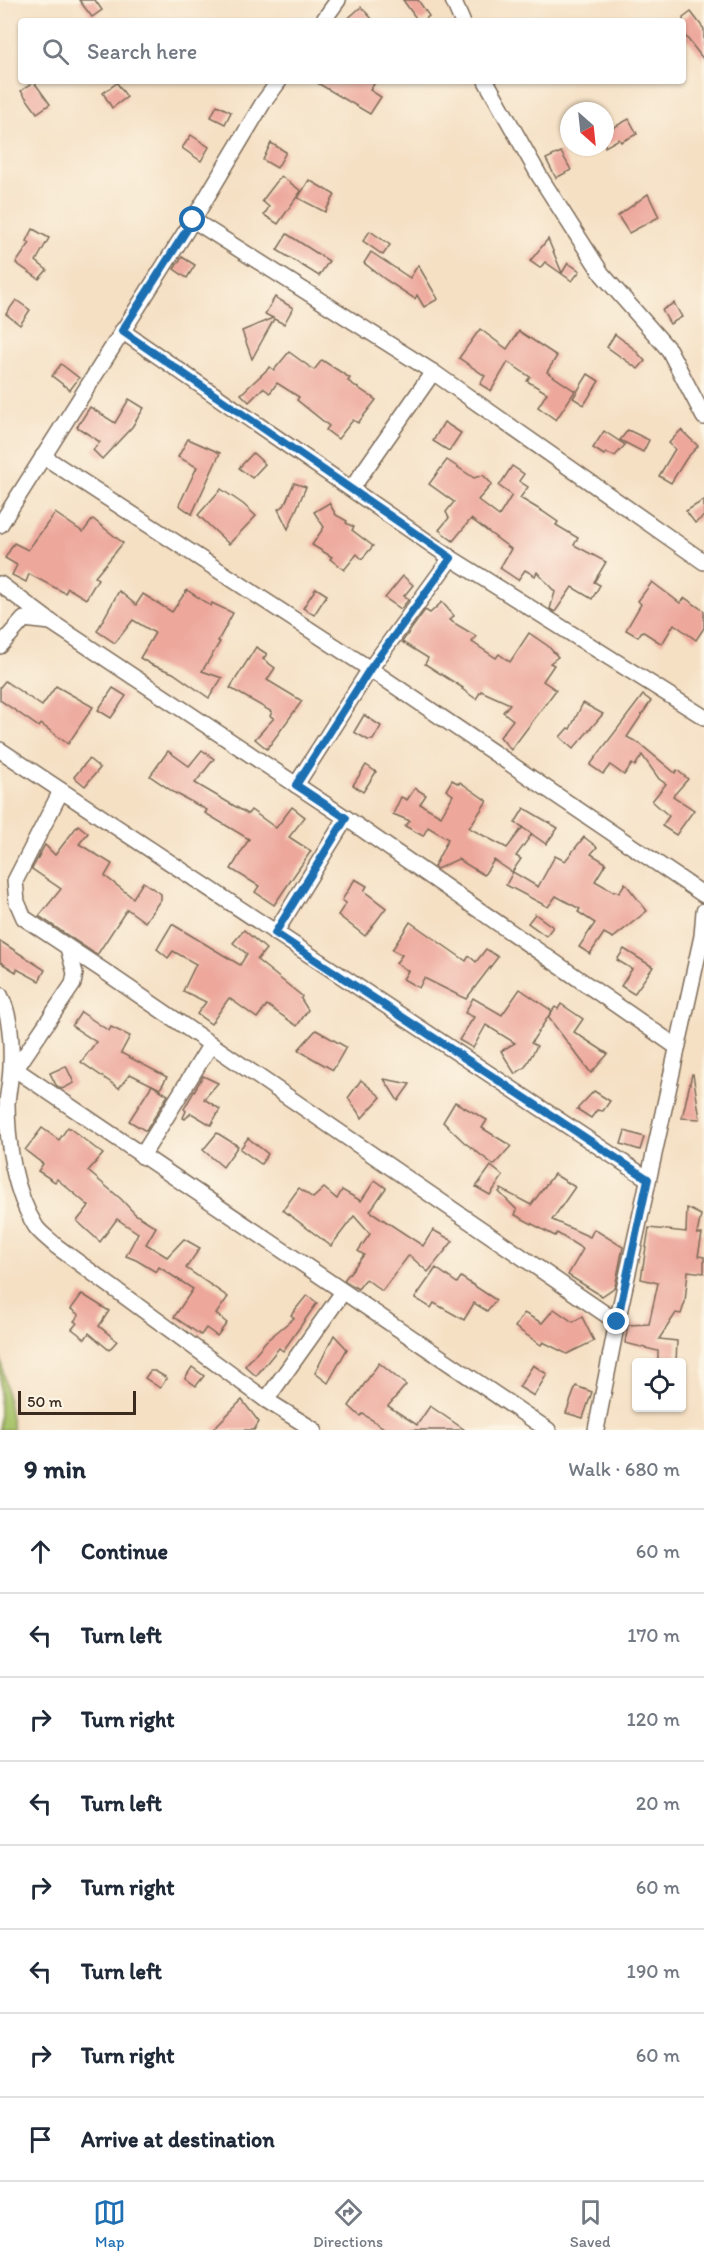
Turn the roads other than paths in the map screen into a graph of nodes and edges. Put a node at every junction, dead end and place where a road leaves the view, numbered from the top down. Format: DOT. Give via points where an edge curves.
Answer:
graph roads {
  1 [pos="338,0"];
  2 [pos="453,0"];
  3 [pos="325,18"];
  4 [pos="461,18"];
  5 [pos="277,84"];
  6 [pos="488,84"];
  7 [pos="193,220"];
  8 [pos="122,331"];
  9 [pos="433,372"];
  10 [pos="704,417"];
  11 [pos="43,456"];
  12 [pos="352,488"];
  13 [pos="0,525"];
  14 [pos="451,558"];
  15 [pos="704,562"];
  16 [pos="0,584"];
  17 [pos="51,622"];
  18 [pos="0,646"];
  19 [pos="370,669"];
  20 [pos="704,717"];
  21 [pos="0,750"];
  22 [pos="296,785"];
  23 [pos="61,790"];
  24 [pos="346,818"];
  25 [pos="704,895"];
  26 [pos="704,911"];
  27 [pos="275,933"];
  28 [pos="68,948"];
  29 [pos="0,995"];
  30 [pos="211,1044"];
  31 [pos="677,1047"];
  32 [pos="13,1069"];
  33 [pos="142,1156"];
  34 [pos="648,1179"];
  35 [pos="343,1292"];
  36 [pos="617,1322"];
  37 [pos="266,1400"];
  38 [pos="314,1430"];
  39 [pos="548,1430"];
  40 [pos="596,1430"];
  1 -- 3 [label="street"];
  2 -- 4 [label="street"];
  5 -- 7 [label="street"];
  6 -- 10 [label="street" via="540,177 602,274 669,350"];
  7 -- 8 [label="street"];
  7 -- 9 [label="street"];
  8 -- 11 [label="street"];
  8 -- 12 [label="street"];
  9 -- 12 [label="street"];
  9 -- 15 [label="street"];
  11 -- 13 [label="street"];
  11 -- 19 [label="street"];
  12 -- 14 [label="street"];
  14 -- 19 [label="street"];
  14 -- 20 [label="street"];
  16 -- 17 [label="street"];
  17 -- 18 [label="street" via="24,619"];
  17 -- 22 [label="street"];
  19 -- 22 [label="street"];
  19 -- 25 [label="street"];
  21 -- 23 [label="street"];
  22 -- 24 [label="street"];
  23 -- 27 [label="street"];
  23 -- 28 [label="street" via="15,881 15,892 24,918"];
  24 -- 27 [label="street"];
  24 -- 31 [label="street"];
  26 -- 31 [label="street"];
  27 -- 34 [label="street"];
  28 -- 30 [label="street"];
  28 -- 32 [label="street" via="75,973 73,984"];
  29 -- 32 [label="street" via="9,1022"];
  30 -- 33 [label="street"];
  30 -- 36 [label="street"];
  31 -- 34 [label="street"];
  32 -- 33 [label="street"];
  32 -- 37 [label="street" via="7,1101 9,1149 37,1228"];
  33 -- 35 [label="street"];
  34 -- 36 [label="street"];
  35 -- 37 [label="street"];
  35 -- 39 [label="street"];
  36 -- 40 [label="street"];
  37 -- 38 [label="street"];
}
